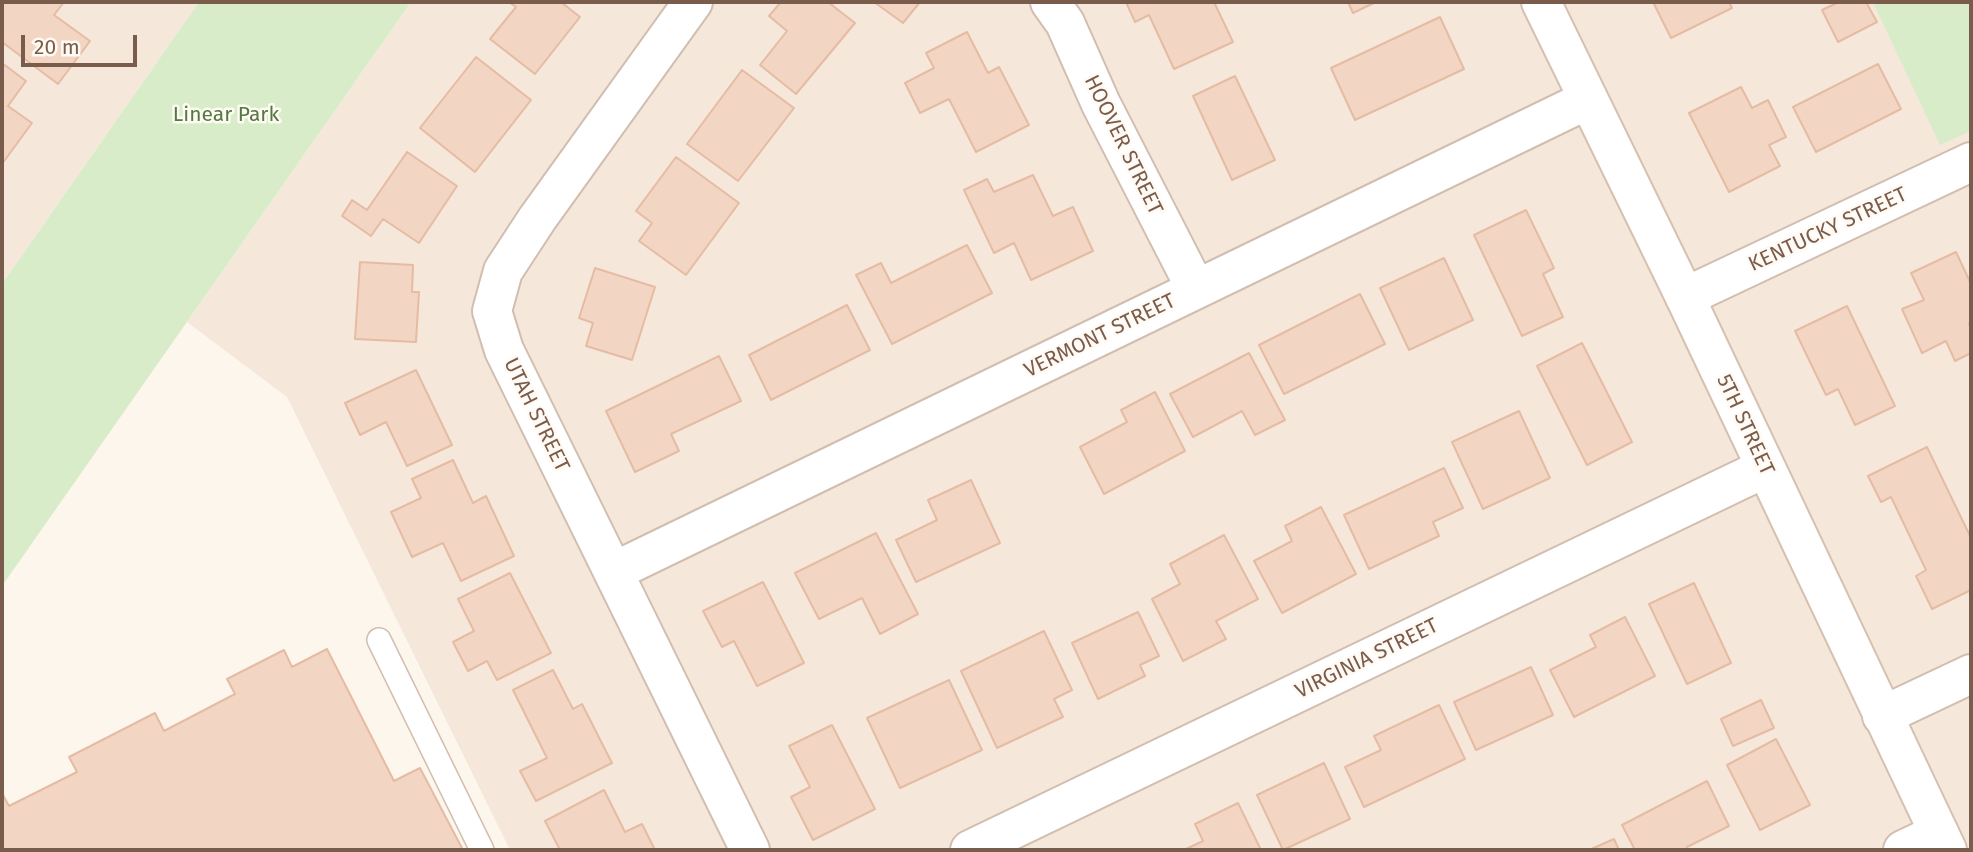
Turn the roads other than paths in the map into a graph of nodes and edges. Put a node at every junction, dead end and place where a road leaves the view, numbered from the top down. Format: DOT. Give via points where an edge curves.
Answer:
graph roads {
  1 [pos="693,2"];
  2 [pos="1050,2"];
  3 [pos="1541,2"];
  4 [pos="1587,100"];
  5 [pos="1971,162"];
  6 [pos="1196,289"];
  7 [pos="1685,297"];
  8 [pos="1765,468"];
  9 [pos="613,572"];
  10 [pos="379,640"];
  11 [pos="1971,674"];
  12 [pos="1882,716"];
  13 [pos="1943,842"];
  14 [pos="482,850"];
  15 [pos="750,850"];
  16 [pos="970,850"];
  17 [pos="1903,850"];
  1 -- 9 [label="street, UTAH STREET" via="503,271 492,311 504,350"];
  2 -- 6 [label="street, HOOVER STREET" via="1065,23"];
  3 -- 4 [label="street, 5TH STREET"];
  4 -- 6 [label="street, VERMONT STREET"];
  4 -- 7 [label="street, 5TH STREET"];
  5 -- 7 [label="street, KENTUCKY STREET"];
  6 -- 9 [label="street, VERMONT STREET"];
  7 -- 8 [label="street, 5TH STREET"];
  8 -- 12 [label="street, 5TH STREET"];
  8 -- 16 [label="street, VIRGINIA STREET"];
  9 -- 15 [label="street, UTAH STREET"];
  10 -- 14 [label="lane"];
  11 -- 12 [label="street"];
  12 -- 13 [label="street, 5TH STREET"];
  13 -- 17 [label="street"];
}
